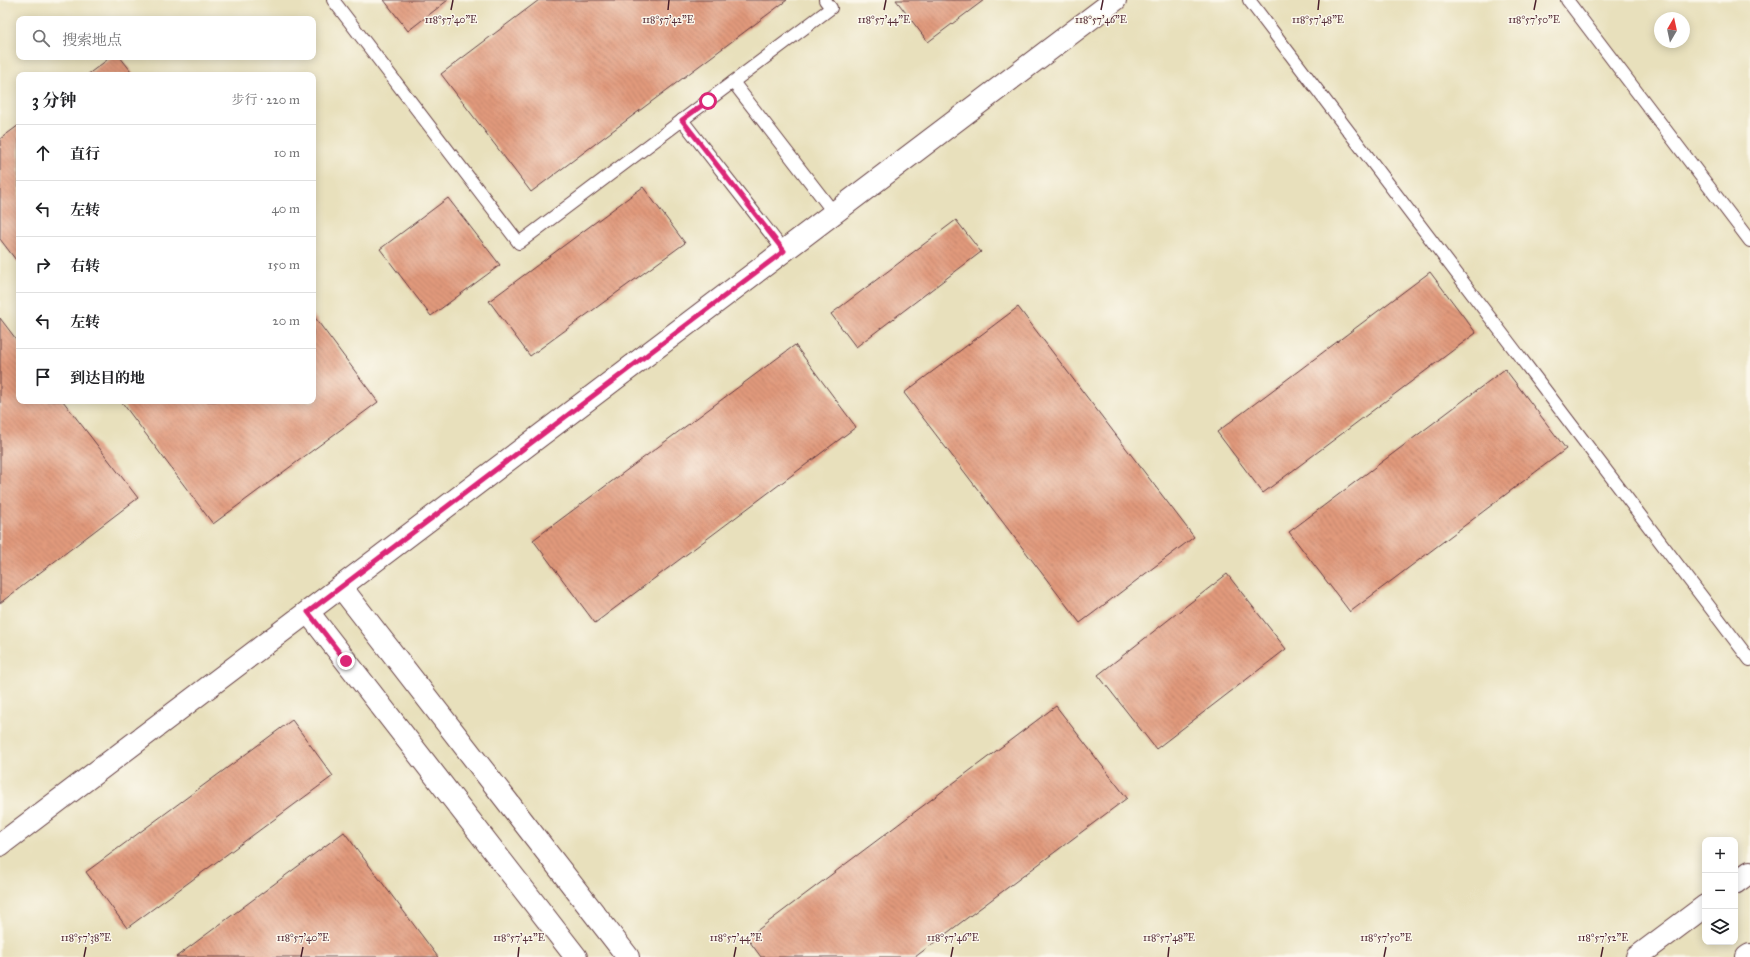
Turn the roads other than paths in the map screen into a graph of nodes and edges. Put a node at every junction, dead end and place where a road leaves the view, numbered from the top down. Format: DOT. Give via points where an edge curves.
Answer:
graph roads {
  1 [pos="333,0"];
  2 [pos="825,0"];
  3 [pos="1115,0"];
  4 [pos="1249,0"];
  5 [pos="1567,0"];
  6 [pos="733,82"];
  7 [pos="682,120"];
  8 [pos="834,213"];
  9 [pos="1750,241"];
  10 [pos="784,251"];
  11 [pos="341,587"];
  12 [pos="308,612"];
  13 [pos="1750,660"];
  14 [pos="0,845"];
  15 [pos="1750,872"];
  16 [pos="1738,881"];
  17 [pos="1702,908"];
  18 [pos="1750,955"];
  19 [pos="576,957"];
  20 [pos="628,957"];
  21 [pos="1637,957"];
  22 [pos="1747,957"];
  1 -- 7 [label="lane" via="520,243"];
  2 -- 6 [label="lane" via="831,8"];
  3 -- 8 [label="street"];
  4 -- 13 [label="lane"];
  5 -- 9 [label="lane"];
  6 -- 7 [label="lane"];
  6 -- 8 [label="lane"];
  7 -- 10 [label="lane"];
  8 -- 10 [label="street"];
  10 -- 11 [label="street"];
  11 -- 12 [label="street"];
  11 -- 20 [label="street"];
  12 -- 14 [label="street"];
  12 -- 19 [label="street"];
  15 -- 16 [label="street"];
  17 -- 21 [label="street"];
  18 -- 22 [label="street"];
}
